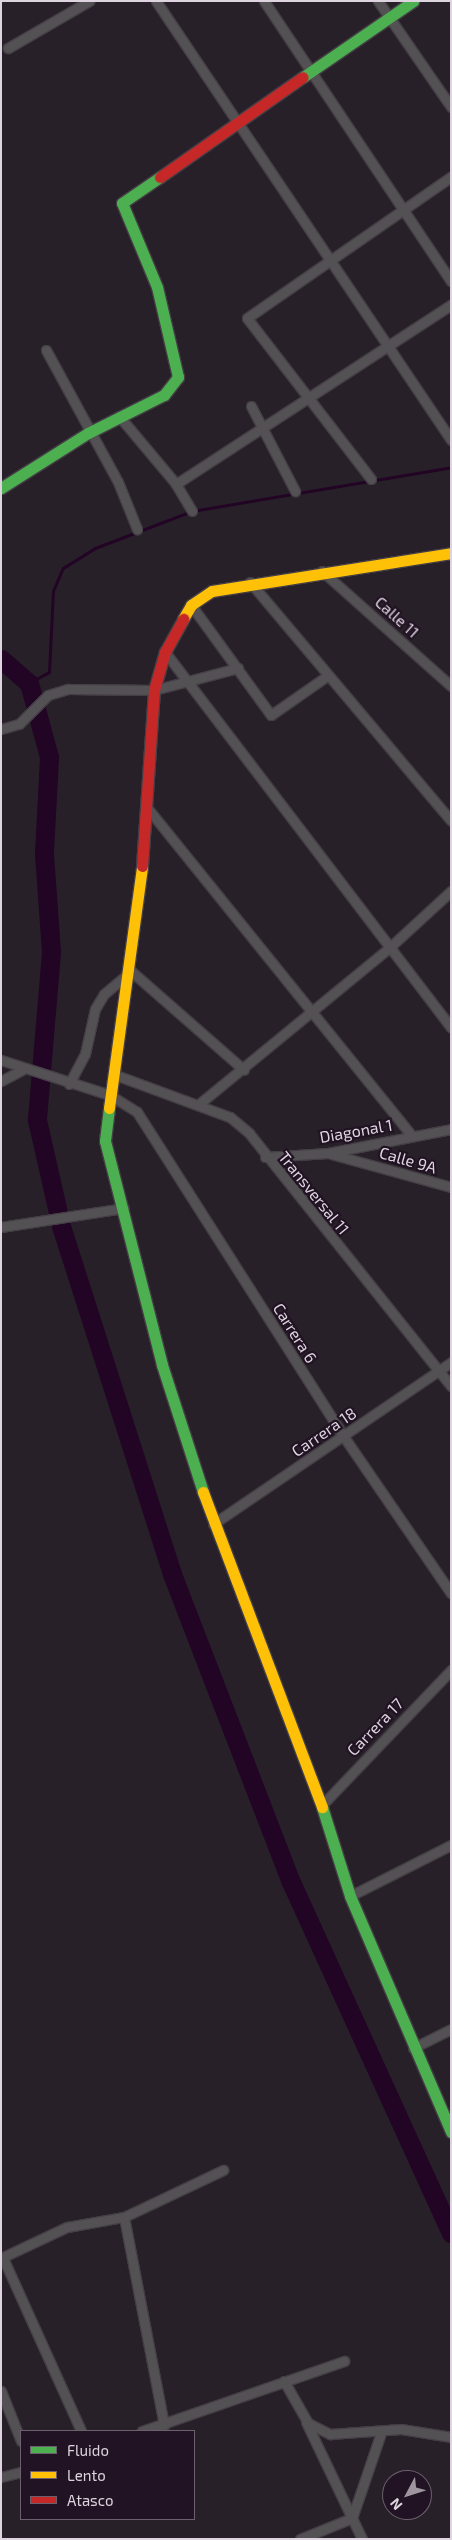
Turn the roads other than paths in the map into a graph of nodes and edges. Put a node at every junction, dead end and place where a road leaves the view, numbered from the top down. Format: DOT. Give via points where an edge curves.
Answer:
graph roads {
  1 [pos="89,1"];
  2 [pos="156,1"];
  3 [pos="264,1"];
  4 [pos="378,1"];
  5 [pos="413,1"];
  6 [pos="390,18"];
  7 [pos="8,48"];
  8 [pos="313,70"];
  9 [pos="451,108"];
  10 [pos="236,124"];
  11 [pos="451,177"];
  12 [pos="404,209"];
  13 [pos="330,260"];
  14 [pos="451,281"];
  15 [pos="451,305"];
  16 [pos="388,346"];
  17 [pos="46,350"];
  18 [pos="310,397"];
  19 [pos="251,406"];
  20 [pos="119,416"];
  21 [pos="263,427"];
  22 [pos="88,433"];
  23 [pos="451,440"];
  24 [pos="371,479"];
  25 [pos="176,484"];
  26 [pos="1,488"];
  27 [pos="294,491"];
  28 [pos="192,511"];
  29 [pos="137,529"];
  30 [pos="451,553"];
  31 [pos="322,570"];
  32 [pos="250,582"];
  33 [pos="191,604"];
  34 [pos="165,652"];
  35 [pos="238,668"];
  36 [pos="327,676"];
  37 [pos="190,683"];
  38 [pos="451,686"];
  39 [pos="154,690"];
  40 [pos="1,729"];
  41 [pos="149,810"];
  42 [pos="451,821"];
  43 [pos="451,891"];
  44 [pos="388,948"];
  45 [pos="131,971"];
  46 [pos="314,1011"];
  47 [pos="451,1028"];
  48 [pos="1,1060"];
  49 [pos="24,1069"];
  50 [pos="244,1070"];
  51 [pos="114,1074"];
  52 [pos="1,1081"];
  53 [pos="69,1084"];
  54 [pos="110,1095"];
  55 [pos="199,1104"];
  56 [pos="451,1129"];
  57 [pos="412,1136"];
  58 [pos="328,1153"];
  59 [pos="265,1157"];
  60 [pos="451,1187"];
  61 [pos="124,1208"];
  62 [pos="1,1227"];
  63 [pos="451,1362"];
  64 [pos="438,1371"];
  65 [pos="451,1386"];
  66 [pos="344,1438"];
  67 [pos="213,1524"];
  68 [pos="451,1594"];
  69 [pos="451,1670"];
  70 [pos="322,1805"];
  71 [pos="451,1845"];
  72 [pos="350,1896"];
  73 [pos="451,2030"];
  74 [pos="413,2048"];
  75 [pos="451,2132"];
  76 [pos="222,2170"];
  77 [pos="124,2217"];
  78 [pos="2,2258"];
  79 [pos="344,2361"];
  80 [pos="284,2381"];
  81 [pos="1,2392"];
  82 [pos="305,2420"];
  83 [pos="164,2425"];
  84 [pos="81,2430"];
  85 [pos="146,2430"];
  86 [pos="381,2432"];
  87 [pos="451,2437"];
  88 [pos="20,2438"];
  89 [pos="20,2472"];
  90 [pos="1,2477"];
  91 [pos="352,2518"];
  92 [pos="300,2539"];
  93 [pos="362,2539"];
  1 -- 7 [label="street"];
  2 -- 10 [label="street"];
  3 -- 8 [label="street"];
  4 -- 6 [label="street"];
  5 -- 6 [label="street"];
  6 -- 8 [label="street"];
  6 -- 9 [label="street"];
  8 -- 10 [label="street"];
  8 -- 12 [label="street"];
  10 -- 13 [label="street"];
  10 -- 20 [label="street" via="121,204 157,287 178,377 164,396"];
  11 -- 12 [label="street"];
  12 -- 13 [label="street"];
  12 -- 14 [label="street"];
  13 -- 16 [label="street"];
  13 -- 18 [label="street" via="247,318"];
  15 -- 16 [label="street"];
  16 -- 18 [label="street"];
  16 -- 23 [label="street"];
  17 -- 22 [label="street"];
  18 -- 21 [label="street"];
  18 -- 24 [label="street"];
  19 -- 21 [label="street"];
  20 -- 22 [label="street"];
  20 -- 25 [label="street"];
  21 -- 25 [label="street"];
  21 -- 27 [label="street"];
  22 -- 26 [label="street"];
  22 -- 29 [label="street" via="118,482"];
  25 -- 28 [label="street"];
  30 -- 31 [label="street"];
  31 -- 32 [label="street"];
  31 -- 38 [label="street, Calle 11"];
  32 -- 33 [label="street" via="212,591"];
  32 -- 36 [label="street"];
  33 -- 34 [label="street"];
  33 -- 35 [label="street"];
  34 -- 37 [label="street"];
  34 -- 39 [label="street"];
  35 -- 36 [label="street" via="271,716"];
  35 -- 37 [label="street"];
  36 -- 42 [label="street"];
  37 -- 39 [label="street"];
  37 -- 44 [label="street"];
  39 -- 40 [label="street" via="68,689 48,695 19,724"];
  39 -- 41 [label="street"];
  41 -- 45 [label="street"];
  41 -- 46 [label="street"];
  43 -- 44 [label="street"];
  44 -- 46 [label="street"];
  44 -- 47 [label="street"];
  45 -- 50 [label="street"];
  45 -- 51 [label="street"];
  45 -- 53 [label="street" via="104,994 95,1009 85,1054"];
  46 -- 50 [label="street"];
  46 -- 57 [label="street"];
  48 -- 49 [label="street, Carrera 6"];
  49 -- 52 [label="street"];
  49 -- 53 [label="street, Carrera 6"];
  50 -- 55 [label="street"];
  51 -- 54 [label="street"];
  51 -- 55 [label="street, Transversal 11"];
  53 -- 54 [label="street, Carrera 6"];
  54 -- 61 [label="street" via="105,1141"];
  54 -- 66 [label="street, Carrera 6" via="138,1112"];
  55 -- 59 [label="street, Transversal 11" via="230,1117 249,1133"];
  56 -- 57 [label="street, Diagonal 1"];
  57 -- 58 [label="street, Diagonal 1"];
  58 -- 59 [label="street, Diagonal 1"];
  58 -- 60 [label="street, Calle 9A"];
  59 -- 64 [label="street, Transversal 11"];
  61 -- 62 [label="street"];
  61 -- 67 [label="street" via="162,1365"];
  63 -- 64 [label="street, Carrera 18"];
  64 -- 65 [label="street, Transversal 11"];
  64 -- 66 [label="street, Carrera 18"];
  66 -- 67 [label="street, Carrera 18"];
  66 -- 68 [label="street, Carrera 6"];
  67 -- 70 [label="street"];
  69 -- 70 [label="street, Carrera 17"];
  70 -- 72 [label="street"];
  71 -- 72 [label="street"];
  72 -- 74 [label="street"];
  73 -- 74 [label="street"];
  74 -- 75 [label="street"];
  76 -- 77 [label="street"];
  77 -- 78 [label="street" via="67,2227"];
  77 -- 83 [label="street"];
  78 -- 84 [label="street"];
  79 -- 80 [label="street"];
  80 -- 82 [label="street"];
  80 -- 83 [label="street"];
  81 -- 88 [label="street"];
  82 -- 86 [label="street" via="330,2434"];
  82 -- 91 [label="street"];
  83 -- 85 [label="street"];
  86 -- 87 [label="street" via="401,2429"];
  86 -- 91 [label="street"];
  89 -- 90 [label="street"];
  91 -- 92 [label="street"];
  91 -- 93 [label="street"];
}
